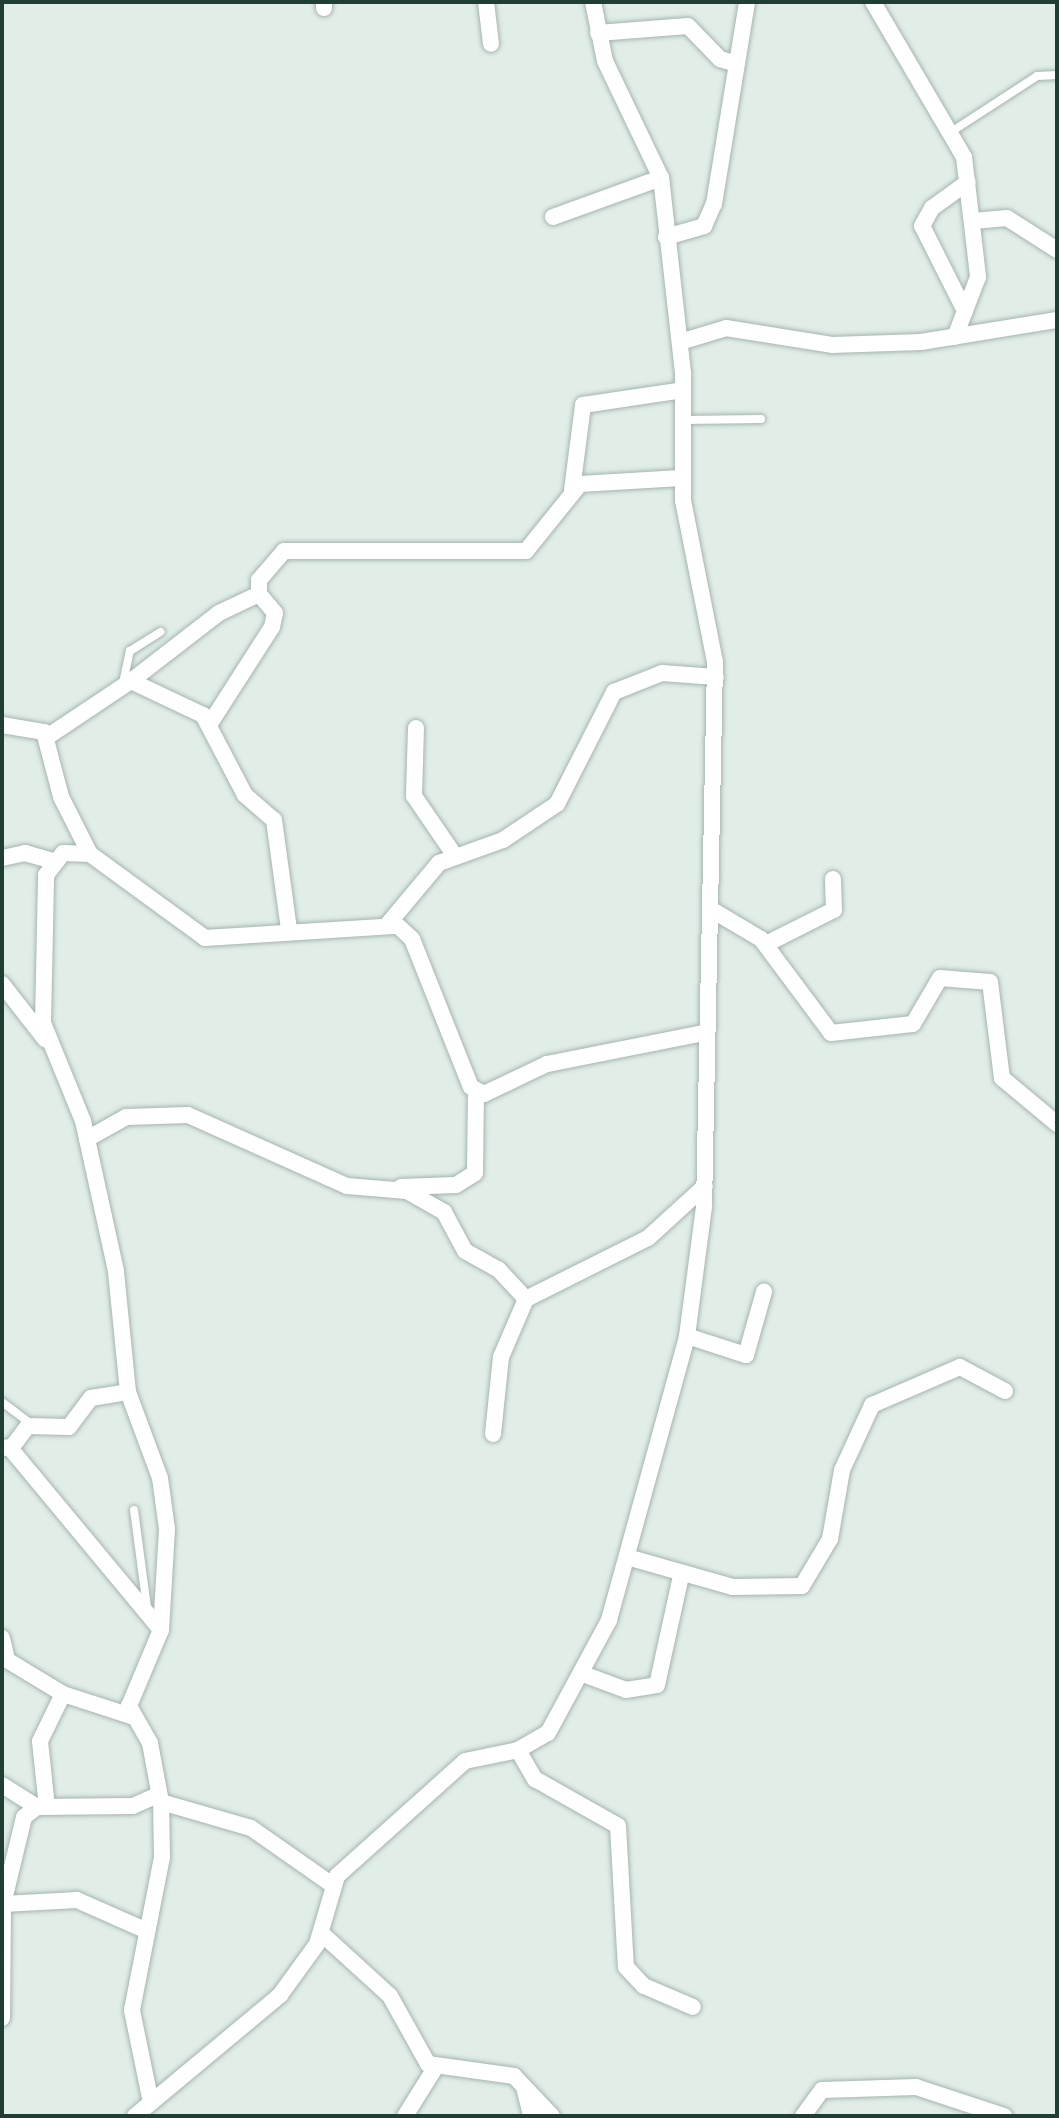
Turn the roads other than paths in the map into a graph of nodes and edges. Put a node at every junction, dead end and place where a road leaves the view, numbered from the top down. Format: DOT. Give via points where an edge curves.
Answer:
graph roads {
  1 [pos="486,2"];
  2 [pos="593,2"];
  3 [pos="747,2"];
  4 [pos="873,2"];
  5 [pos="598,33"];
  6 [pos="491,44"];
  7 [pos="736,64"];
  8 [pos="1057,75"];
  9 [pos="954,130"];
  10 [pos="661,178"];
  11 [pos="968,182"];
  12 [pos="553,217"];
  13 [pos="973,221"];
  14 [pos="666,237"];
  15 [pos="1057,250"];
  16 [pos="965,311"];
  17 [pos="1057,320"];
  18 [pos="955,337"];
  19 [pos="680,342"];
  20 [pos="683,390"];
  21 [pos="761,419"];
  22 [pos="683,420"];
  23 [pos="681,478"];
  24 [pos="572,490"];
  25 [pos="259,594"];
  26 [pos="161,632"];
  27 [pos="716,677"];
  28 [pos="127,682"];
  29 [pos="211,722"];
  30 [pos="2,725"];
  31 [pos="416,728"];
  32 [pos="47,737"];
  33 [pos="453,853"];
  34 [pos="90,854"];
  35 [pos="2,858"];
  36 [pos="53,861"];
  37 [pos="833,879"];
  38 [pos="712,910"];
  39 [pos="388,924"];
  40 [pos="289,930"];
  41 [pos="766,944"];
  42 [pos="2,984"];
  43 [pos="704,1033"];
  44 [pos="48,1044"];
  45 [pos="476,1092"];
  46 [pos="1057,1124"];
  47 [pos="87,1139"];
  48 [pos="705,1186"];
  49 [pos="397,1189"];
  50 [pos="764,1292"];
  51 [pos="526,1299"];
  52 [pos="687,1336"];
  53 [pos="1005,1391"];
  54 [pos="128,1392"];
  55 [pos="2,1402"];
  56 [pos="33,1425"];
  57 [pos="493,1434"];
  58 [pos="6,1448"];
  59 [pos="134,1510"];
  60 [pos="627,1557"];
  61 [pos="681,1576"];
  62 [pos="148,1617"];
  63 [pos="161,1630"];
  64 [pos="2,1638"];
  65 [pos="5,1658"];
  66 [pos="583,1674"];
  67 [pos="63,1694"];
  68 [pos="134,1717"];
  69 [pos="518,1750"];
  70 [pos="2,1785"];
  71 [pos="160,1799"];
  72 [pos="42,1807"];
  73 [pos="331,1884"];
  74 [pos="3,1904"];
  75 [pos="145,1930"];
  76 [pos="321,1933"];
  77 [pos="693,2007"];
  78 [pos="2,2018"];
  79 [pos="435,2068"];
  80 [pos="523,2082"];
  81 [pos="150,2098"];
  82 [pos="135,2116"];
  83 [pos="405,2116"];
  84 [pos="531,2116"];
  85 [pos="552,2116"];
  86 [pos="803,2116"];
  87 [pos="1004,2116"];
  1 -- 6 [label="street"];
  2 -- 5 [label="street"];
  3 -- 7 [label="street"];
  4 -- 9 [label="street" via="919,90"];
  5 -- 7 [label="street" via="688,26 720,59"];
  5 -- 10 [label="street" via="616,87"];
  7 -- 14 [label="street" via="709,219 697,231"];
  8 -- 9 [label="lane" via="1037,76"];
  9 -- 11 [label="street"];
  10 -- 12 [label="street"];
  10 -- 14 [label="street"];
  11 -- 13 [label="street"];
  11 -- 16 [label="street" via="932,208 922,226"];
  13 -- 15 [label="street" via="1007,218"];
  13 -- 16 [label="street" via="978,277"];
  14 -- 19 [label="street"];
  16 -- 18 [label="street"];
  17 -- 18 [label="street"];
  18 -- 19 [label="street" via="832,345 726,328"];
  19 -- 20 [label="street"];
  20 -- 22 [label="street"];
  20 -- 24 [label="street" via="583,405"];
  21 -- 22 [label="lane"];
  22 -- 23 [label="street"];
  23 -- 24 [label="street" via="591,481"];
  23 -- 27 [label="street"];
  24 -- 25 [label="street" via="540,542 526,551 291,549 266,566"];
  25 -- 28 [label="street" via="219,613"];
  25 -- 29 [label="street" via="275,613 272,627"];
  26 -- 28 [label="lane" via="130,651"];
  27 -- 33 [label="street" via="662,673 624,684 606,700 557,804 503,840"];
  27 -- 38 [label="street"];
  28 -- 29 [label="street"];
  28 -- 32 [label="street"];
  29 -- 40 [label="street" via="245,795 274,820"];
  30 -- 32 [label="street" via="34,728"];
  31 -- 33 [label="street" via="414,796"];
  32 -- 34 [label="street" via="61,797"];
  33 -- 39 [label="street"];
  34 -- 36 [label="street" via="63,853"];
  34 -- 40 [label="street" via="132,878 195,935"];
  35 -- 36 [label="street" via="25,853"];
  36 -- 44 [label="street" via="41,919"];
  37 -- 41 [label="street" via="834,910"];
  38 -- 41 [label="street"];
  38 -- 43 [label="street"];
  39 -- 40 [label="street"];
  39 -- 45 [label="street" via="412,939"];
  41 -- 46 [label="street" via="831,1033 913,1024 930,983 940,978 990,982 1002,1078"];
  42 -- 44 [label="street"];
  43 -- 45 [label="street" via="547,1064 491,1094"];
  43 -- 48 [label="street"];
  44 -- 47 [label="street"];
  45 -- 49 [label="street" via="480,1162 470,1179"];
  47 -- 49 [label="street" via="126,1117 188,1115 347,1186"];
  47 -- 54 [label="street" via="116,1271"];
  48 -- 51 [label="street" via="648,1238"];
  48 -- 52 [label="street"];
  49 -- 51 [label="street" via="444,1212 465,1251 498,1269"];
  50 -- 52 [label="street" via="746,1355"];
  51 -- 57 [label="street" via="501,1357"];
  52 -- 60 [label="street"];
  53 -- 61 [label="street" via="960,1367 872,1405 842,1470 830,1539 802,1586 777,1592"];
  54 -- 56 [label="street" via="91,1398 69,1427"];
  54 -- 63 [label="street" via="160,1478 167,1529"];
  55 -- 56 [label="lane"];
  56 -- 58 [label="street"];
  58 -- 62 [label="street"];
  59 -- 62 [label="lane"];
  60 -- 61 [label="street"];
  60 -- 66 [label="street"];
  61 -- 66 [label="street" via="657,1685 626,1690"];
  62 -- 63 [label="street"];
  63 -- 68 [label="street" via="129,1696"];
  64 -- 65 [label="street"];
  65 -- 67 [label="street"];
  66 -- 69 [label="street" via="548,1733"];
  67 -- 68 [label="street"];
  67 -- 72 [label="street" via="40,1741"];
  68 -- 71 [label="street" via="150,1743"];
  69 -- 73 [label="street" via="465,1761"];
  69 -- 77 [label="street" via="535,1779 618,1826 626,1967 644,1986"];
  70 -- 72 [label="street"];
  71 -- 72 [label="street" via="133,1806"];
  71 -- 73 [label="street" via="251,1828"];
  71 -- 75 [label="street" via="162,1857"];
  72 -- 74 [label="street" via="19,1829"];
  73 -- 76 [label="street"];
  74 -- 75 [label="street" via="77,1900"];
  74 -- 78 [label="street"];
  75 -- 81 [label="street" via="133,2040"];
  76 -- 79 [label="street" via="390,1996"];
  76 -- 81 [label="street" via="269,2006"];
  79 -- 80 [label="street" via="506,2073"];
  79 -- 83 [label="street"];
  80 -- 84 [label="street"];
  80 -- 85 [label="street"];
  81 -- 82 [label="street"];
  86 -- 87 [label="street" via="822,2090 916,2087"];
}
